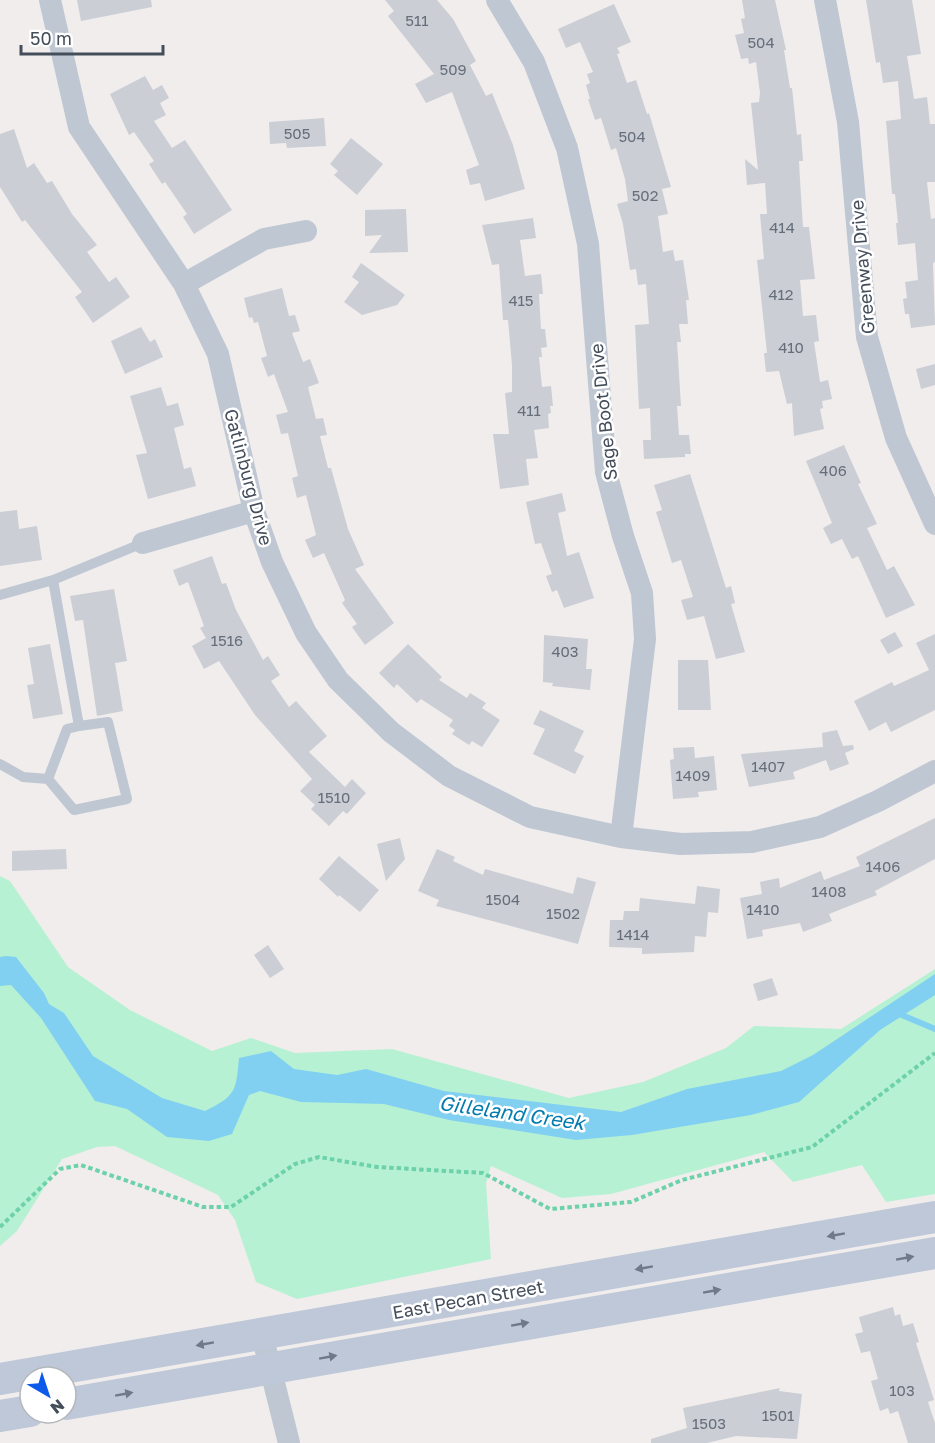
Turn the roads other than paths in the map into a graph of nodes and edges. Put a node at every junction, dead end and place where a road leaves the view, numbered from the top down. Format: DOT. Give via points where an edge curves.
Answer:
graph roads {
  1 [pos="50,0"];
  2 [pos="497,0"];
  3 [pos="825,0"];
  4 [pos="306,231"];
  5 [pos="184,284"];
  6 [pos="254,511"];
  7 [pos="935,524"];
  8 [pos="143,543"];
  9 [pos="53,580"];
  10 [pos="0,595"];
  11 [pos="79,726"];
  12 [pos="0,764"];
  13 [pos="935,771"];
  14 [pos="48,779"];
  15 [pos="621,837"];
  16 [pos="935,1218"];
  17 [pos="935,1253"];
  18 [pos="262,1335"];
  19 [pos="270,1367"];
  20 [pos="0,1379"];
  21 [pos="78,1402"];
  22 [pos="18,1413"];
  23 [pos="0,1416"];
  24 [pos="289,1443"];
  1 -- 5 [label="street, Gatlinburg Drive" via="79,127"];
  2 -- 15 [label="street, Sage Boot Drive" via="534,62 567,148 588,244 606,472 642,593 645,639"];
  3 -- 7 [label="street, Greenway Drive" via="848,122 867,337 896,438"];
  4 -- 5 [label="street" via="264,239"];
  5 -- 6 [label="street, Gatlinburg Drive" via="218,354"];
  6 -- 8 [label="street"];
  6 -- 15 [label="street, Gatlinburg Drive" via="272,562 306,633 338,680 391,732 449,776 530,817"];
  8 -- 9 [label="lane"];
  9 -- 10 [label="lane"];
  9 -- 11 [label="lane"];
  11 -- 14 [label="lane" via="67,729"];
  11 -- 14 [label="lane" via="108,722 127,799 74,810"];
  12 -- 14 [label="lane" via="23,777"];
  13 -- 15 [label="street, Gatlinburg Drive" via="820,827 752,842 681,844"];
  16 -- 18 [label="main road, East Pecan Street, one-way"];
  19 -- 17 [label="main road, East Pecan Street, one-way"];
  18 -- 19 [label="street"];
  18 -- 20 [label="main road, East Pecan Street, one-way"];
  21 -- 19 [label="main road, East Pecan Street, one-way"];
  19 -- 24 [label="street"];
  22 -- 23 [label="main road"];
}
